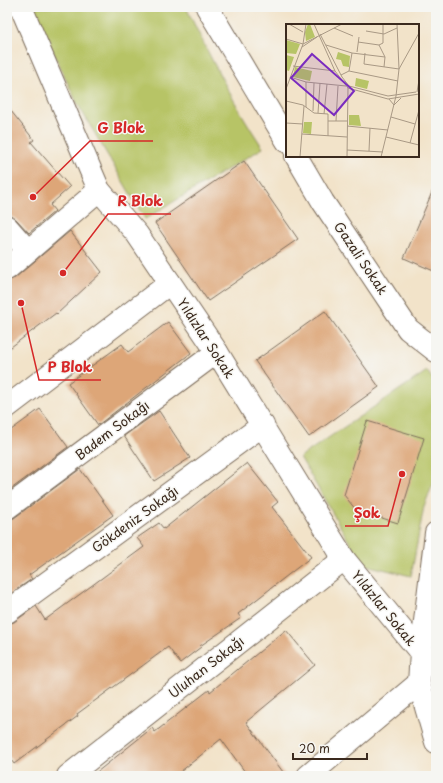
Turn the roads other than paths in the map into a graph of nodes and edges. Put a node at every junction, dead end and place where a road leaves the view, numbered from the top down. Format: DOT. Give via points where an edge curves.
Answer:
graph roads {
  1 [pos="21,7"];
  2 [pos="207,7"];
  3 [pos="286,140"];
  4 [pos="297,157"];
  5 [pos="99,190"];
  6 [pos="7,227"];
  7 [pos="28,251"];
  8 [pos="7,269"];
  9 [pos="170,283"];
  10 [pos="436,351"];
  11 [pos="217,352"];
  12 [pos="7,407"];
  13 [pos="263,425"];
  14 [pos="7,508"];
  15 [pos="436,534"];
  16 [pos="344,559"];
  17 [pos="7,612"];
  18 [pos="421,653"];
  19 [pos="420,683"];
  20 [pos="436,742"];
  21 [pos="68,776"];
  22 [pos="308,776"];
  1 -- 5 [label="street, Yıldızlar Sokak"];
  2 -- 3 [label="street"];
  4 -- 10 [label="street, Gazali Sokak" via="323,202 408,329"];
  5 -- 7 [label="street"];
  5 -- 9 [label="street, Yıldızlar Sokak" via="137,234"];
  6 -- 7 [label="street"];
  7 -- 8 [label="street"];
  9 -- 11 [label="street, Yıldızlar Sokak"];
  9 -- 12 [label="street"];
  11 -- 13 [label="street, Yıldızlar Sokak"];
  11 -- 14 [label="street, Badem Sokağı"];
  13 -- 16 [label="street, Yıldızlar Sokak"];
  13 -- 17 [label="street, Gökdeniz Sokağı"];
  15 -- 18 [label="street"];
  16 -- 18 [label="street, Yıldızlar Sokak"];
  16 -- 21 [label="street, Uluhan Sokağı"];
  18 -- 19 [label="street"];
  19 -- 20 [label="street"];
  19 -- 22 [label="street"];
}
